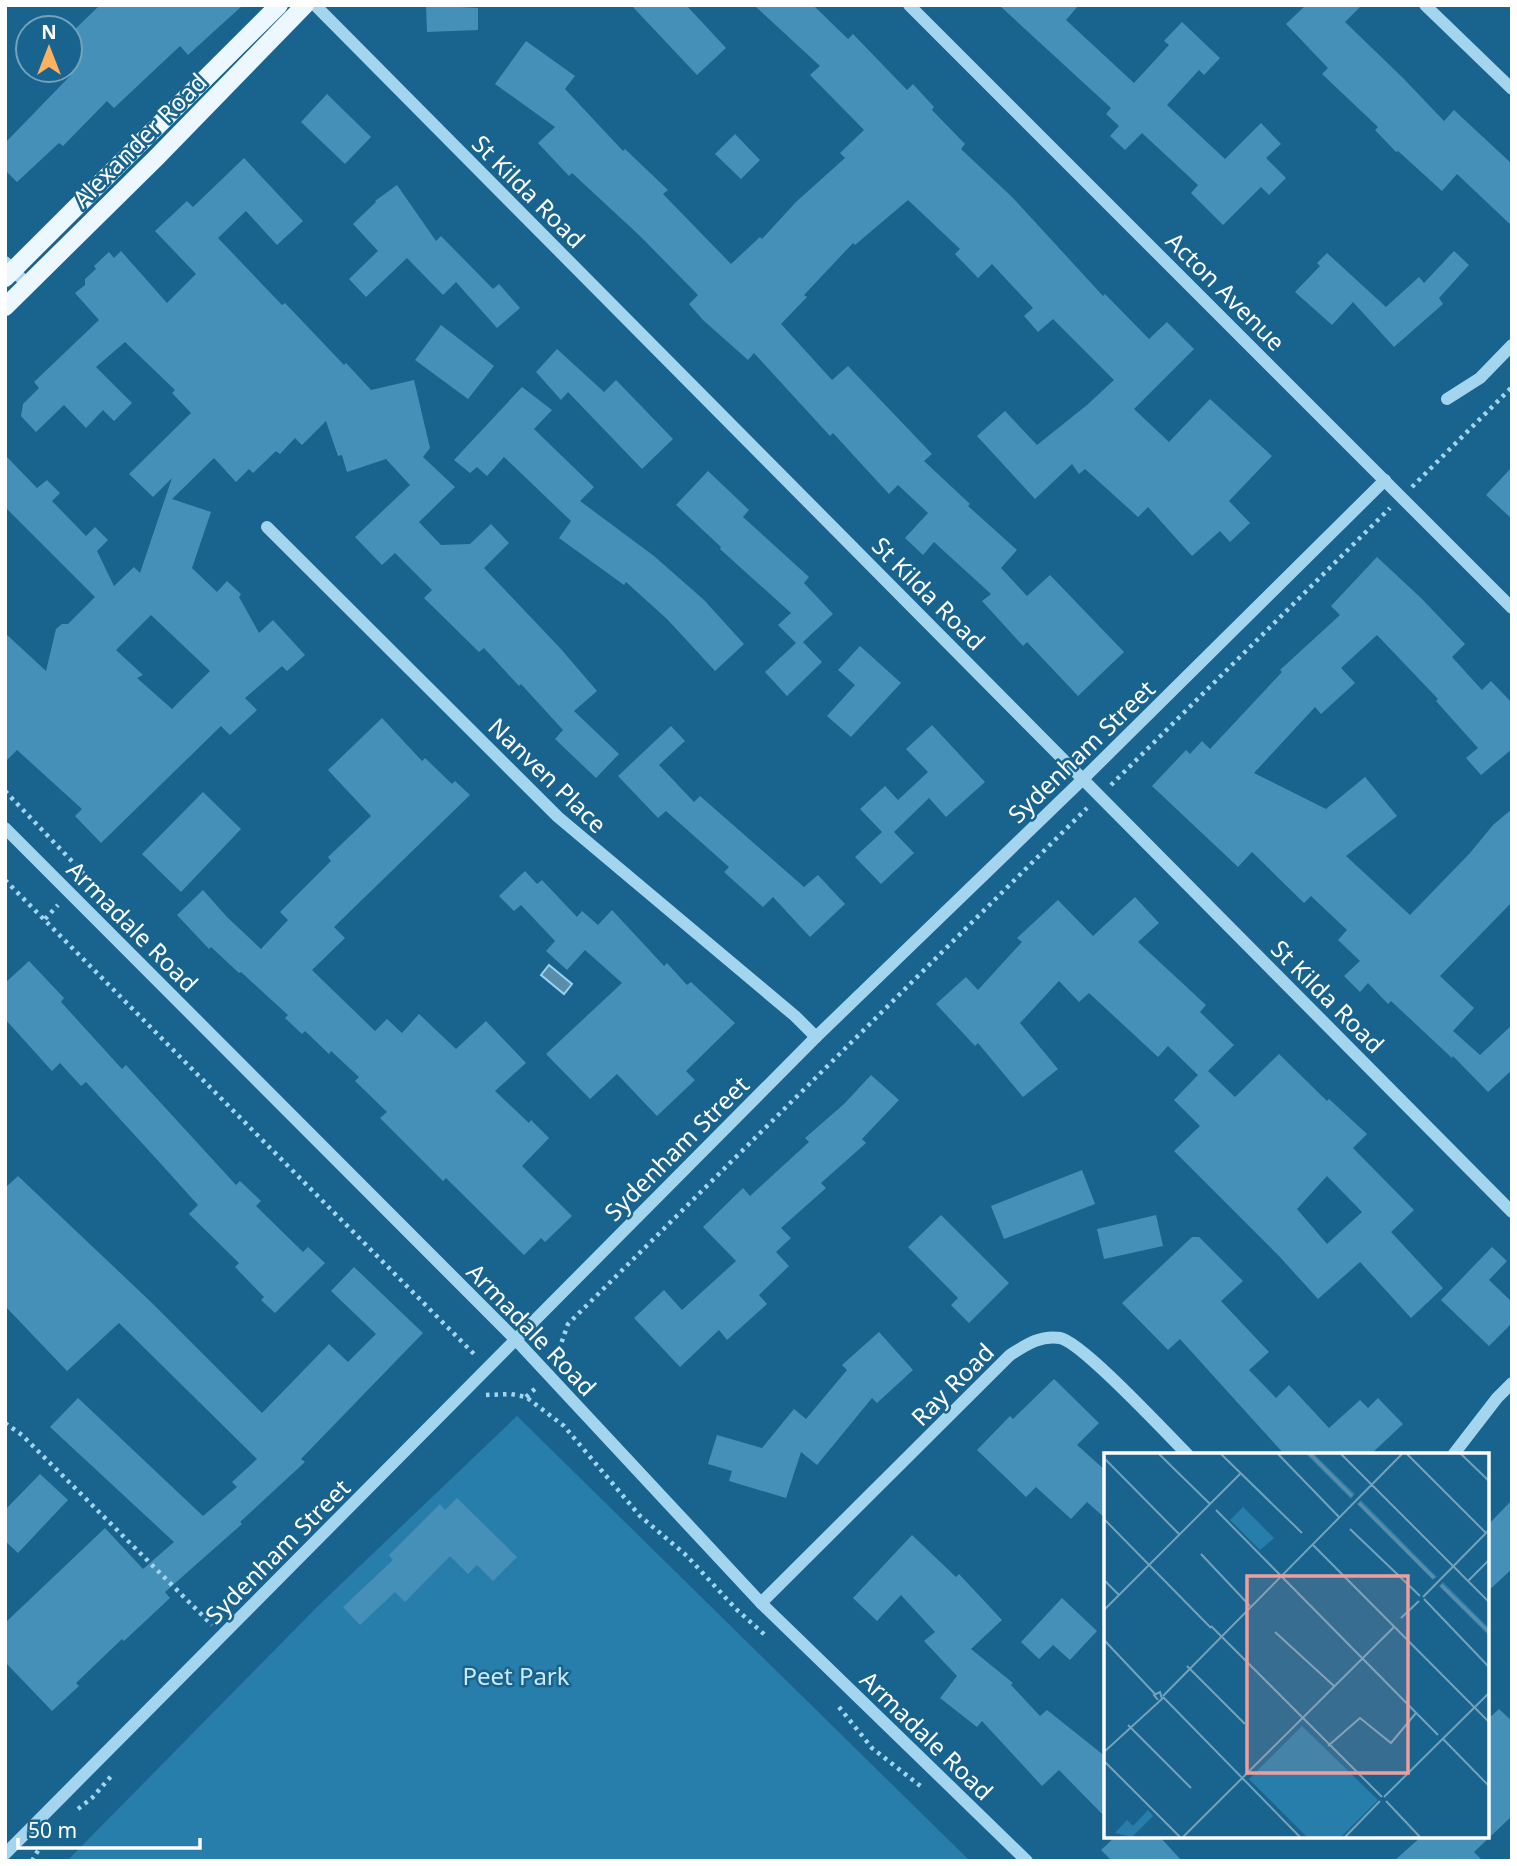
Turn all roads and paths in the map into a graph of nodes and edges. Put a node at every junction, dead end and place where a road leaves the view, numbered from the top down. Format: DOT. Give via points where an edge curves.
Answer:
graph roads {
  1 [pos="279,5"];
  2 [pos="305,5"];
  3 [pos="315,5"];
  4 [pos="909,5"];
  5 [pos="1425,5"];
  6 [pos="1512,89"];
  7 [pos="8,270"];
  8 [pos="28,285"];
  9 [pos="5,307"];
  10 [pos="1512,345"];
  11 [pos="1512,387"];
  12 [pos="1447,399"];
  13 [pos="1385,480"];
  14 [pos="1401,497"];
  15 [pos="267,527"];
  16 [pos="1512,608"];
  17 [pos="1083,779"];
  18 [pos="1100,796"];
  19 [pos="5,828"];
  20 [pos="5,880"];
  21 [pos="816,1037"];
  22 [pos="1512,1212"];
  23 [pos="516,1340"];
  24 [pos="488,1368"];
  25 [pos="549,1376"];
  26 [pos="1512,1383"];
  27 [pos="479,1396"];
  28 [pos="5,1423"];
  29 [pos="1186,1453"];
  30 [pos="1455,1453"];
  31 [pos="761,1603"];
  32 [pos="222,1636"];
  33 [pos="775,1643"];
  34 [pos="832,1697"];
  35 [pos="120,1765"];
  36 [pos="932,1794"];
  37 [pos="73,1813"];
  38 [pos="44,1840"];
  39 [pos="5,1854"];
  40 [pos="32,1860"];
  41 [pos="1027,1861"];
  1 -- 7 [label="main road, Alexander Road"];
  2 -- 8 [label="main road, Alexander Road"];
  3 -- 17 [label="street, St Kilda Road"];
  4 -- 13 [label="street, Acton Avenue"];
  5 -- 6 [label="street"];
  7 -- 8 [label="street"];
  8 -- 9 [label="main road, Alexander Road"];
  10 -- 12 [label="street" via="1480,378"];
  11 -- 14 [label="path"];
  13 -- 14 [label="street, Acton Avenue"];
  13 -- 17 [label="street, Sydenham Street"];
  14 -- 16 [label="street, Acton Avenue"];
  14 -- 18 [label="path"];
  15 -- 21 [label="street, Nanven Place" via="558,817"];
  17 -- 18 [label="street, St Kilda Road"];
  17 -- 21 [label="street, Sydenham Street"];
  18 -- 22 [label="street, St Kilda Road"];
  18 -- 25 [label="path" via="568,1324"];
  19 -- 23 [label="street, Armadale Road"];
  20 -- 24 [label="path"];
  21 -- 23 [label="street, Sydenham Street"];
  23 -- 24 [label="street, Sydenham Street"];
  23 -- 25 [label="street, Armadale Road"];
  24 -- 32 [label="street, Sydenham Street"];
  25 -- 31 [label="street, Armadale Road"];
  26 -- 30 [label="street"];
  27 -- 33 [label="path" via="526,1397 564,1426 640,1516"];
  28 -- 32 [label="path"];
  29 -- 31 [label="street, Ray Road" via="1087,1354 1062,1338 1035,1340 1010,1355"];
  31 -- 41 [label="street, Armadale Road"];
  32 -- 39 [label="street, Sydenham Street"];
  34 -- 36 [label="path" via="872,1748"];
  35 -- 37 [label="path"];
  38 -- 40 [label="path"];
}
